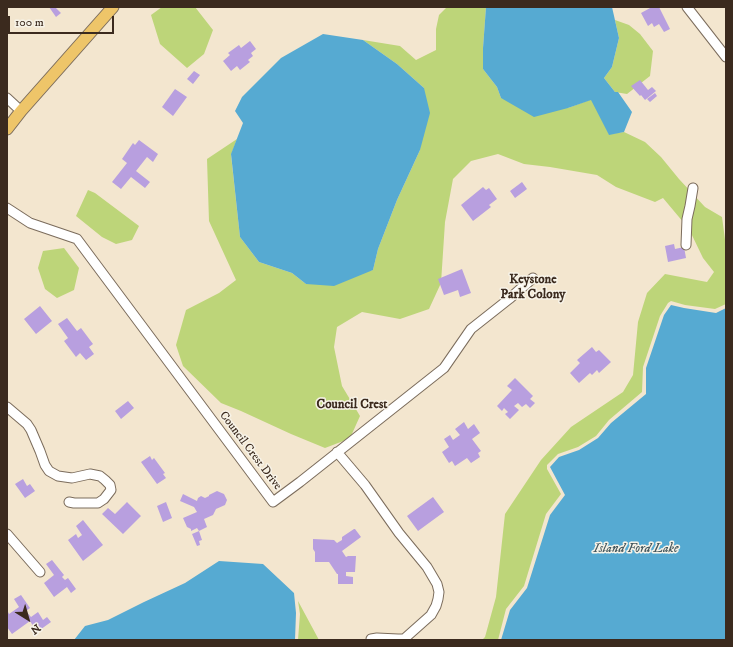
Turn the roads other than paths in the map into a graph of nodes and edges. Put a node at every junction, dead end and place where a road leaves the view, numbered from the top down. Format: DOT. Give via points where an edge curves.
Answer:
graph roads {
  1 [pos="113,7"];
  2 [pos="687,7"];
  3 [pos="726,57"];
  4 [pos="7,98"];
  5 [pos="21,112"];
  6 [pos="7,129"];
  7 [pos="693,188"];
  8 [pos="7,208"];
  9 [pos="686,245"];
  10 [pos="533,278"];
  11 [pos="7,407"];
  12 [pos="337,452"];
  13 [pos="69,502"];
  14 [pos="7,534"];
  15 [pos="40,572"];
  16 [pos="371,639"];
  1 -- 5 [label="main road"];
  2 -- 3 [label="street"];
  4 -- 5 [label="street"];
  5 -- 6 [label="main road"];
  7 -- 9 [label="street" via="687,220"];
  8 -- 12 [label="street, Council Crest Drive" via="30,223 77,239 273,502"];
  10 -- 12 [label="street, Council Crest Drive" via="471,329 444,368"];
  11 -- 13 [label="street" via="32,430 49,471 58,476 72,478 90,474 100,476 110,485 111,490 98,503"];
  12 -- 16 [label="street" via="427,567 439,592 431,614 404,639"];
  14 -- 15 [label="street"];
}
